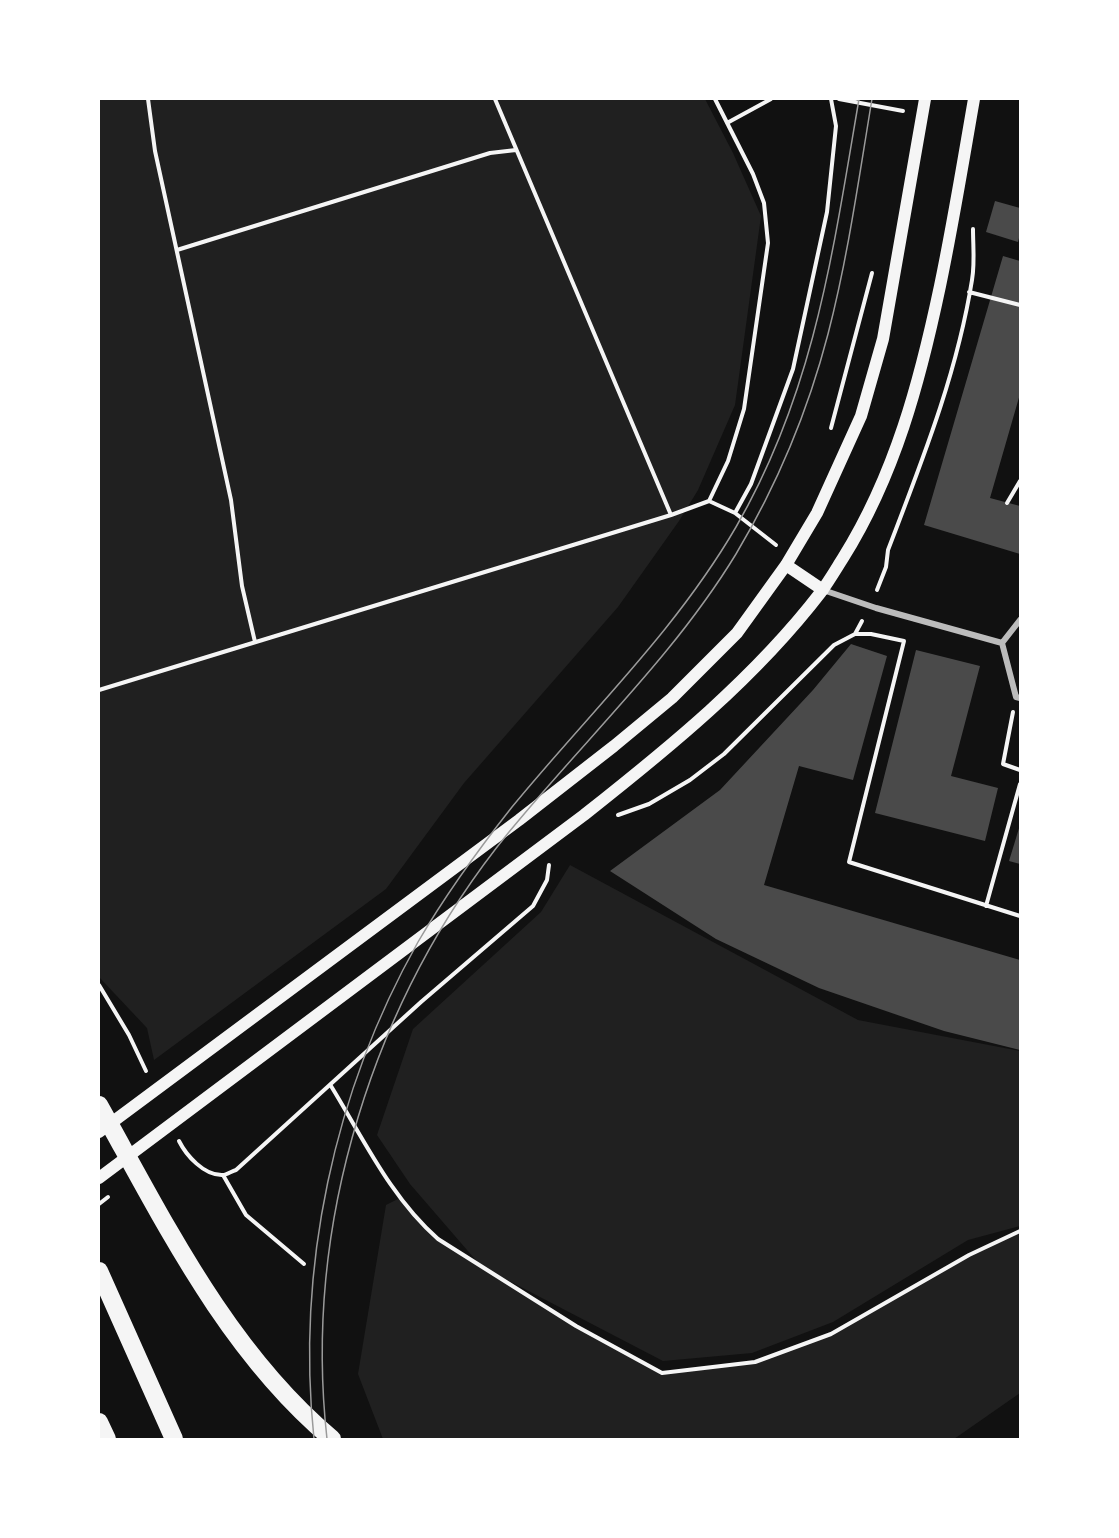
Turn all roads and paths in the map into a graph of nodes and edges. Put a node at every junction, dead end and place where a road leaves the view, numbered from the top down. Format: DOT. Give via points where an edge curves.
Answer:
graph roads {
  1 [pos="148,99"];
  2 [pos="495,99"];
  3 [pos="715,99"];
  4 [pos="771,99"];
  5 [pos="831,99"];
  6 [pos="839,99"];
  7 [pos="925,99"];
  8 [pos="974,99"];
  9 [pos="904,105"];
  10 [pos="903,111"];
  11 [pos="727,123"];
  12 [pos="901,123"];
  13 [pos="516,150"];
  14 [pos="177,250"];
  15 [pos="874,262"];
  16 [pos="969,292"];
  17 [pos="1020,304"];
  18 [pos="831,430"];
  19 [pos="1020,481"];
  20 [pos="709,501"];
  21 [pos="1007,503"];
  22 [pos="735,513"];
  23 [pos="671,515"];
  24 [pos="781,535"];
  25 [pos="776,545"];
  26 [pos="770,554"];
  27 [pos="786,565"];
  28 [pos="823,590"];
  29 [pos="1020,620"];
  30 [pos="255,642"];
  31 [pos="1002,643"];
  32 [pos="99,690"];
  33 [pos="1018,697"];
  34 [pos="1020,770"];
  35 [pos="1020,784"];
  36 [pos="612,817"];
  37 [pos="550,839"];
  38 [pos="986,906"];
  39 [pos="1020,916"];
  40 [pos="331,1086"];
  41 [pos="99,1105"];
  42 [pos="99,1132"];
  43 [pos="252,1155"];
  44 [pos="223,1175"];
  45 [pos="99,1178"];
  46 [pos="1020,1231"];
  47 [pos="304,1264"];
  48 [pos="99,1271"];
  49 [pos="99,1422"];
  50 [pos="106,1439"];
  51 [pos="174,1439"];
  52 [pos="332,1439"];
  1 -- 14 [label="path"];
  2 -- 13 [label="path"];
  3 -- 11 [label="path"];
  4 -- 11 [label="path"];
  5 -- 22 [label="path" via="836,126 827,212 793,369 751,484"];
  6 -- 10 [label="path"];
  7 -- 27 [label="main road" via="883,339 861,416 817,513"];
  8 -- 28 [label="main road" via="955,213 917,388 884,481 858,534"];
  9 -- 10 [label="path"];
  10 -- 12 [label="path"];
  11 -- 20 [label="path" via="764,203 768,243 744,409 728,461"];
  13 -- 14 [label="path" via="490,153"];
  13 -- 23 [label="path"];
  14 -- 30 [label="path" via="231,500 242,586"];
  15 -- 18 [label="path"];
  16 -- 17 [label="path"];
  19 -- 21 [label="path"];
  20 -- 22 [label="path"];
  20 -- 23 [label="path"];
  22 -- 25 [label="path"];
  23 -- 30 [label="path"];
  24 -- 25 [label="path"];
  25 -- 26 [label="path"];
  25 -- 27 [label="path"];
  27 -- 28 [label="main road"];
  27 -- 42 [label="main road" via="737,633 647,718 519,820"];
  28 -- 31 [label="street"];
  28 -- 37 [label="main road" via="728,693 636,774"];
  29 -- 31 [label="street"];
  30 -- 32 [label="path"];
  31 -- 33 [label="street"];
  33 -- 34 [label="path" via="1003,764"];
  35 -- 38 [label="path"];
  36 -- 38 [label="path" via="649,804 724,754 834,645 855,634 904,641 849,862"];
  37 -- 40 [label="path" via="547,880 533,906"];
  37 -- 45 [label="main road"];
  38 -- 39 [label="path"];
  40 -- 43 [label="path"];
  40 -- 46 [label="path" via="400,1198 438,1239 576,1326 662,1373 755,1362 831,1334 969,1255"];
  41 -- 52 [label="highway" via="170,1232 233,1330 280,1388"];
  44 -- 47 [label="path" via="246,1215"];
  48 -- 51 [label="highway"];
  49 -- 50 [label="highway"];
}
